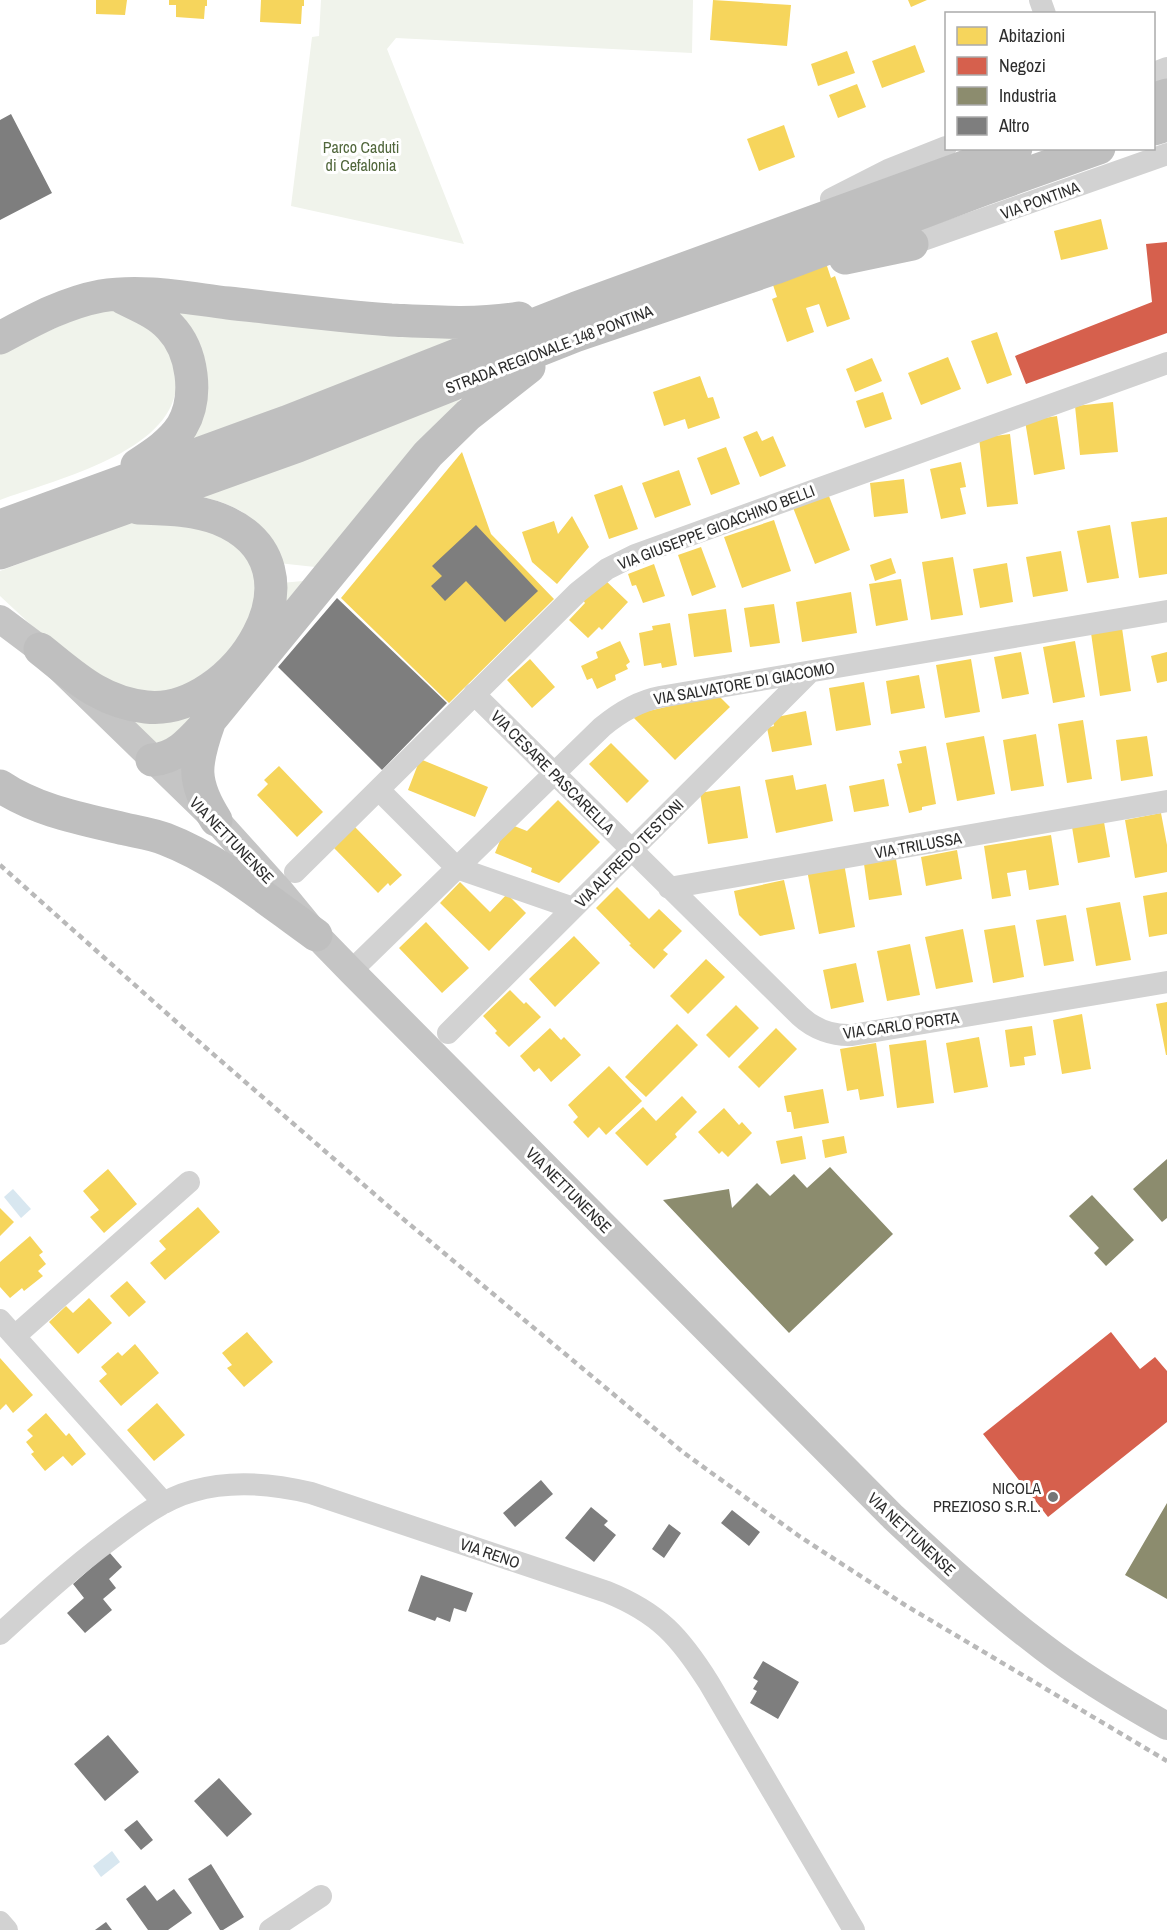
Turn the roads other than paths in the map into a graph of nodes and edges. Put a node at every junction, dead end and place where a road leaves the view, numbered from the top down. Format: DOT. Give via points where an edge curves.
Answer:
graph roads {
  1 [pos="945,147"];
  2 [pos="1011,150"];
  3 [pos="1093,150"];
  4 [pos="1167,154"];
  5 [pos="831,199"];
  6 [pos="912,244"];
  7 [pos="766,256"];
  8 [pos="116,295"];
  9 [pos="575,322"];
  10 [pos="0,338"];
  11 [pos="1167,363"];
  12 [pos="78,497"];
  13 [pos="125,507"];
  14 [pos="0,526"];
  15 [pos="0,553"];
  16 [pos="271,576"];
  17 [pos="324,578"];
  18 [pos="1167,611"];
  19 [pos="1,620"];
  20 [pos="41,662"];
  21 [pos="810,672"];
  22 [pos="474,694"];
  23 [pos="210,719"];
  24 [pos="152,760"];
  25 [pos="555,773"];
  26 [pos="0,786"];
  27 [pos="380,790"];
  28 [pos="1167,801"];
  29 [pos="216,820"];
  30 [pos="632,851"];
  31 [pos="457,868"];
  32 [pos="295,873"];
  33 [pos="669,888"];
  34 [pos="573,908"];
  35 [pos="316,935"];
  36 [pos="351,971"];
  37 [pos="1167,982"];
  38 [pos="448,1033"];
  39 [pos="189,1182"];
  40 [pos="7,1328"];
  41 [pos="164,1503"];
  42 [pos="0,1634"];
  43 [pos="1167,1726"];
  44 [pos="321,1896"];
  45 [pos="0,1922"];
  46 [pos="7,1930"];
  47 [pos="270,1930"];
  48 [pos="854,1930"];
  1 -- 5 [label="street"];
  2 -- 7 [label="highway, STRADA REGIONALE 148 PONTINA"];
  3 -- 7 [label="highway, STRADA REGIONALE 148 PONTINA" via="984,189"];
  4 -- 6 [label="street, VIA PONTINA"];
  5 -- 7 [label="highway"];
  6 -- 7 [label="highway" via="868,254"];
  7 -- 9 [label="highway, STRADA REGIONALE 148 PONTINA"];
  8 -- 9 [label="highway" via="148,294 338,316 454,323"];
  8 -- 10 [label="highway" via="64,307"];
  8 -- 12 [label="highway" via="155,315 173,331 190,369 190,405 182,424 159,451"];
  9 -- 12 [label="highway, STRADA REGIONALE 148 PONTINA"];
  9 -- 13 [label="highway, STRADA REGIONALE 148 PONTINA" via="298,446"];
  9 -- 17 [label="highway" via="428,454"];
  11 -- 22 [label="street, VIA GIUSEPPE GIOACHINO BELLI" via="622,561 578,592"];
  12 -- 14 [label="highway, STRADA REGIONALE 148 PONTINA"];
  13 -- 15 [label="highway, STRADA REGIONALE 148 PONTINA"];
  13 -- 16 [label="highway" via="185,511 227,523 258,547"];
  16 -- 17 [label="highway"];
  16 -- 20 [label="highway" via="266,619 244,655 210,689 187,701 146,708 101,695"];
  17 -- 23 [label="highway"];
  18 -- 21 [label="street, VIA SALVATORE DI GIACOMO"];
  19 -- 20 [label="main road"];
  20 -- 24 [label="main road, VIA NETTUNENSE" via="133,752"];
  20 -- 35 [label="main road" via="227,855"];
  21 -- 25 [label="street, VIA SALVATORE DI GIACOMO" via="642,702 609,722"];
  21 -- 30 [label="street, VIA ALFREDO TESTONI"];
  22 -- 25 [label="street, VIA CESARE PASCARELLA"];
  22 -- 27 [label="street, VIA GIUSEPPE GIOACHINO BELLI"];
  23 -- 24 [label="highway" via="181,750"];
  23 -- 29 [label="highway" via="200,750 197,778 201,795"];
  24 -- 29 [label="main road, VIA NETTUNENSE"];
  25 -- 30 [label="street, VIA CESARE PASCARELLA"];
  25 -- 31 [label="street, VIA SALVATORE DI GIACOMO"];
  26 -- 35 [label="highway" via="46,808 183,847 249,887"];
  27 -- 31 [label="street"];
  27 -- 32 [label="street, VIA GIUSEPPE GIOACHINO BELLI"];
  28 -- 33 [label="street, VIA TRILUSSA"];
  29 -- 35 [label="main road, VIA NETTUNENSE"];
  30 -- 33 [label="street, VIA CARLO PORTA"];
  30 -- 34 [label="street, VIA ALFREDO TESTONI"];
  31 -- 34 [label="street"];
  31 -- 36 [label="street, VIA SALVATORE DI GIACOMO"];
  33 -- 37 [label="street, VIA CARLO PORTA" via="800,1016 840,1035"];
  34 -- 38 [label="street, VIA ALFREDO TESTONI"];
  35 -- 36 [label="main road, VIA NETTUNENSE"];
  36 -- 43 [label="main road, VIA NETTUNENSE" via="892,1517 1041,1646"];
  39 -- 40 [label="street"];
  40 -- 41 [label="street"];
  41 -- 42 [label="street, VIA RENO" via="90,1555"];
  41 -- 48 [label="street, VIA RENO" via="195,1490 225,1486 311,1492 607,1592 651,1614 678,1639 709,1683"];
  44 -- 47 [label="street"];
  45 -- 46 [label="street"];
}
